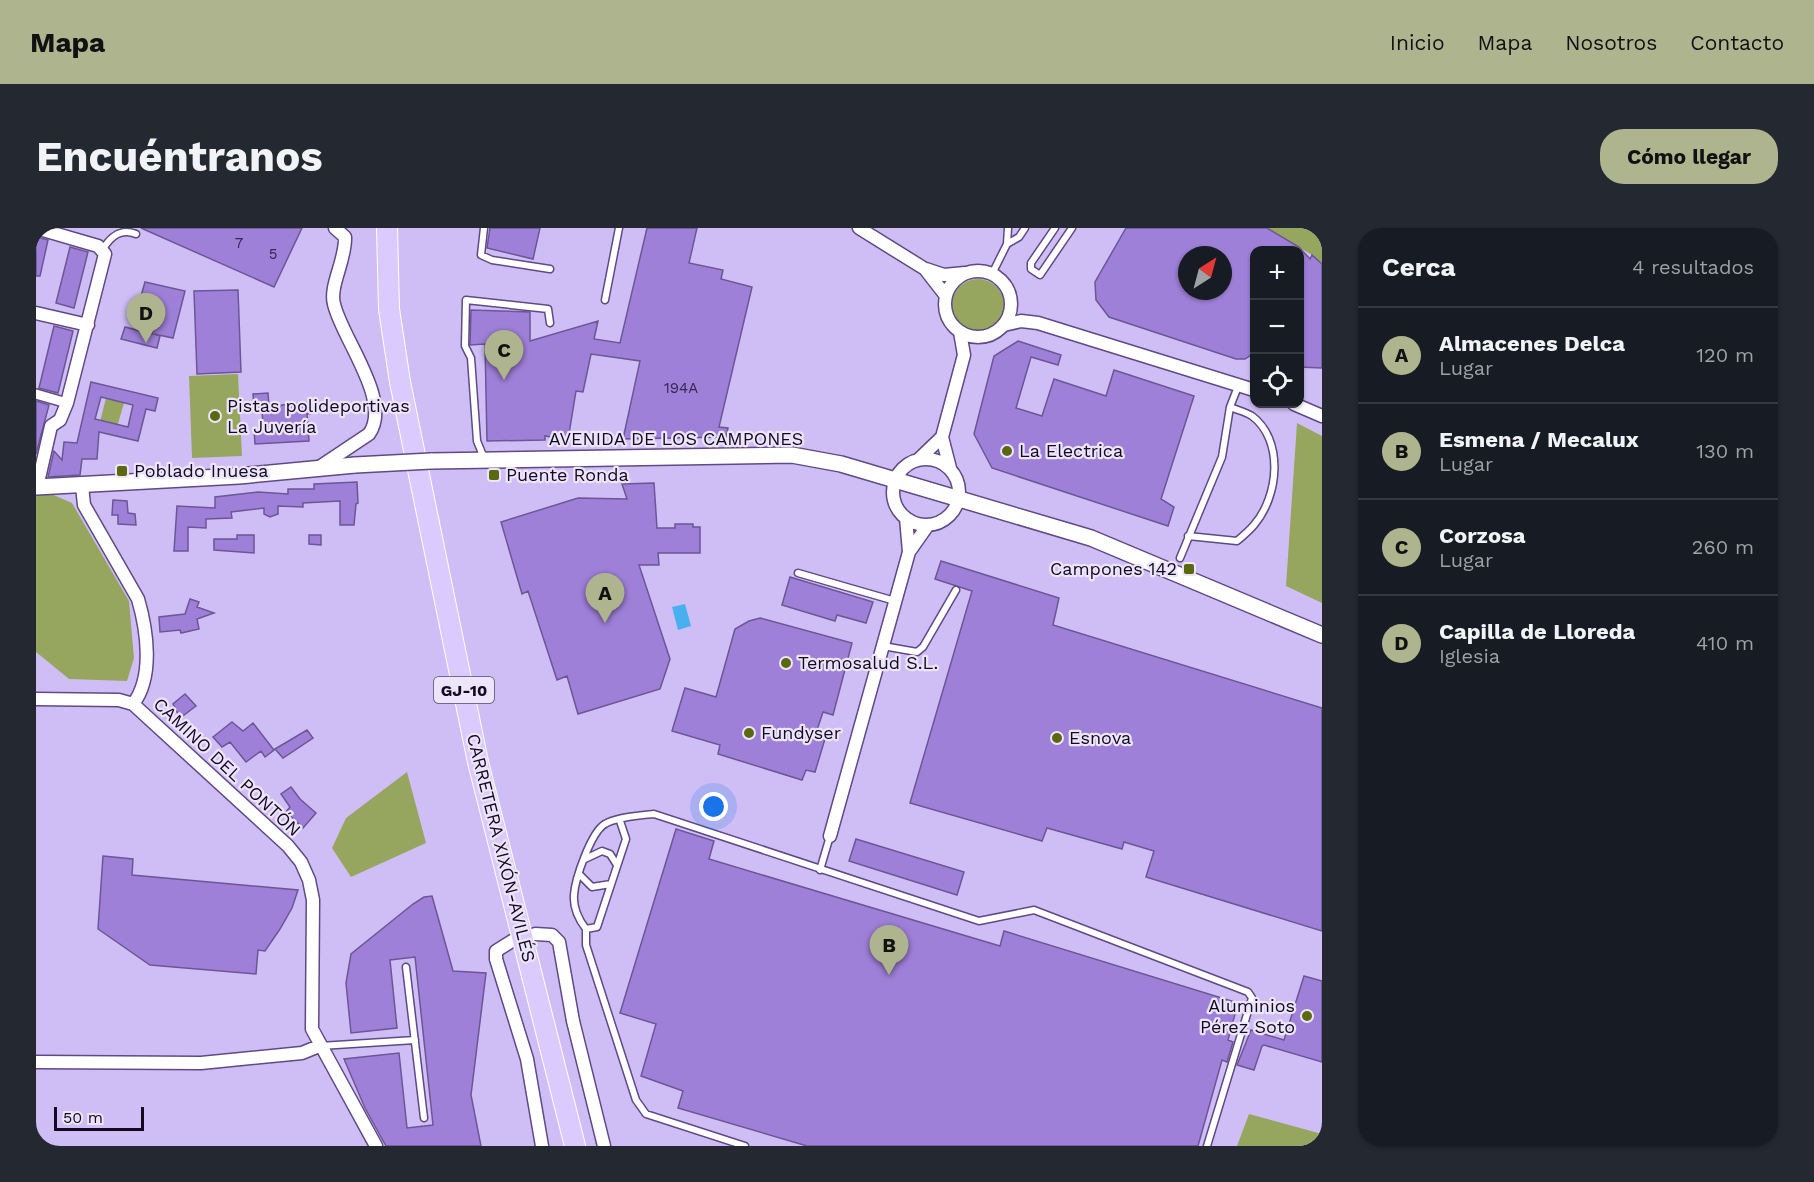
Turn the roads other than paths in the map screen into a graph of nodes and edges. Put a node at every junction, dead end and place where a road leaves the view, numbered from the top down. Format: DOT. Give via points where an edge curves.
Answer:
graph roads {
  1 [pos="335,228"];
  2 [pos="387,228"];
  3 [pos="484,228"];
  4 [pos="619,228"];
  5 [pos="859,228"];
  6 [pos="1008,228"];
  7 [pos="1025,228"];
  8 [pos="1055,228"];
  9 [pos="1072,228"];
  10 [pos="44,229"];
  11 [pos="136,234"];
  12 [pos="1007,244"];
  13 [pos="101,247"];
  14 [pos="550,268"];
  15 [pos="925,269"];
  16 [pos="967,273"];
  17 [pos="992,274"];
  18 [pos="946,296"];
  19 [pos="604,300"];
  20 [pos="1012,304"];
  21 [pos="36,313"];
  22 [pos="550,323"];
  23 [pos="1038,323"];
  24 [pos="88,325"];
  25 [pos="1004,326"];
  26 [pos="960,332"];
  27 [pos="982,338"];
  28 [pos="964,355"];
  29 [pos="1239,384"];
  30 [pos="1250,388"];
  31 [pos="36,394"];
  32 [pos="67,403"];
  33 [pos="1230,407"];
  34 [pos="1303,408"];
  35 [pos="1322,416"];
  36 [pos="942,437"];
  37 [pos="484,459"];
  38 [pos="918,460"];
  39 [pos="318,468"];
  40 [pos="950,468"];
  41 [pos="895,481"];
  42 [pos="82,486"];
  43 [pos="36,487"];
  44 [pos="959,499"];
  45 [pos="906,518"];
  46 [pos="928,525"];
  47 [pos="1188,536"];
  48 [pos="909,552"];
  49 [pos="1180,558"];
  50 [pos="798,573"];
  51 [pos="956,591"];
  52 [pos="895,601"];
  53 [pos="1322,635"];
  54 [pos="883,646"];
  55 [pos="36,699"];
  56 [pos="133,704"];
  57 [pos="620,821"];
  58 [pos="830,836"];
  59 [pos="585,859"];
  60 [pos="617,865"];
  61 [pos="820,870"];
  62 [pos="579,874"];
  63 [pos="611,884"];
  64 [pos="586,929"];
  65 [pos="535,934"];
  66 [pos="512,940"];
  67 [pos="406,967"];
  68 [pos="415,1040"];
  69 [pos="319,1046"];
  70 [pos="36,1062"];
  71 [pos="424,1118"];
  72 [pos="376,1146"];
  73 [pos="542,1146"];
  74 [pos="575,1146"];
  75 [pos="604,1146"];
  76 [pos="745,1146"];
  77 [pos="1207,1146"];
  1 -- 39 [label="street" via="345,237 346,253 333,302 369,381 374,417 369,434"];
  2 -- 74 [label="highway, CARRETERA XIXÓN-AVILÉS / GJ-10" via="389,309 400,382 478,762"];
  3 -- 14 [label="lane" via="481,255"];
  4 -- 19 [label="lane"];
  5 -- 15 [label="street"];
  6 -- 12 [label="lane"];
  7 -- 12 [label="lane"];
  8 -- 9 [label="lane" via="1031,263 1031,269 1040,275"];
  10 -- 13 [label="street"];
  11 -- 13 [label="lane" via="122,232"];
  12 -- 17 [label="lane"];
  13 -- 24 [label="street" via="105,254"];
  15 -- 16 [label="street" via="944,275"];
  15 -- 18 [label="street"];
  16 -- 17 [label="street"];
  16 -- 18 [label="street" via="957,278"];
  17 -- 20 [label="street" via="1006,286"];
  18 -- 26 [label="street" via="947,316"];
  20 -- 23 [label="street"];
  20 -- 25 [label="street"];
  21 -- 24 [label="street"];
  22 -- 37 [label="lane" via="548,309 466,300 465,346 471,358 477,441"];
  23 -- 25 [label="street" via="1021,321"];
  23 -- 29 [label="street"];
  24 -- 32 [label="street"];
  25 -- 27 [label="street"];
  26 -- 27 [label="street"];
  26 -- 28 [label="street"];
  27 -- 28 [label="street"];
  28 -- 36 [label="street"];
  29 -- 30 [label="street"];
  29 -- 33 [label="lane"];
  31 -- 32 [label="street"];
  32 -- 43 [label="street" via="60,420 51,426"];
  33 -- 47 [label="lane" via="1222,457"];
  33 -- 47 [label="lane" via="1251,415 1270,436 1275,465 1269,496 1256,524 1237,541"];
  34 -- 35 [label="street"];
  36 -- 38 [label="street"];
  36 -- 40 [label="street"];
  37 -- 39 [label="street, AVENIDA DE LOS CAMPONES, bridge"];
  37 -- 41 [label="street, AVENIDA DE LOS CAMPONES" via="792,455 841,464"];
  38 -- 40 [label="street" via="930,459"];
  38 -- 41 [label="street" via="908,464"];
  39 -- 42 [label="street, AVENIDA DE LOS CAMPONES"];
  40 -- 44 [label="street"];
  41 -- 44 [label="street, AVENIDA DE LOS CAMPONES"];
  41 -- 45 [label="street" via="894,501"];
  42 -- 43 [label="street, AVENIDA DE LOS CAMPONES"];
  42 -- 56 [label="street, CAMINO DEL PONTÓN" via="84,505 138,599 143,616 145,679"];
  44 -- 46 [label="street" via="948,518"];
  44 -- 53 [label="street, AVENIDA DE LOS CAMPONES" via="1091,538"];
  45 -- 46 [label="street"];
  45 -- 48 [label="street"];
  46 -- 48 [label="street"];
  47 -- 49 [label="lane"];
  48 -- 52 [label="street"];
  50 -- 52 [label="lane"];
  51 -- 54 [label="lane" via="917,652"];
  52 -- 54 [label="street"];
  54 -- 58 [label="street"];
  55 -- 56 [label="street" via="118,699"];
  56 -- 69 [label="street, CAMINO DEL PONTÓN" via="301,862 313,900 312,1029"];
  57 -- 59 [label="lane" via="605,823 594,836"];
  57 -- 60 [label="lane" via="626,839"];
  57 -- 61 [label="lane" via="632,815 654,814"];
  58 -- 61 [label="lane"];
  59 -- 60 [label="lane" via="602,850"];
  59 -- 62 [label="lane"];
  60 -- 63 [label="lane"];
  61 -- 77 [label="lane" via="979,921 1034,910 1248,992 1252,998"];
  62 -- 63 [label="lane" via="592,887"];
  62 -- 64 [label="lane" via="574,896 578,919"];
  63 -- 64 [label="lane" via="597,927"];
  64 -- 76 [label="lane" via="586,945 636,1100 646,1114"];
  65 -- 75 [label="street" via="552,934 559,942 573,1021"];
  66 -- 73 [label="street" via="496,951 496,959 527,1059"];
  67 -- 68 [label="lane"];
  68 -- 69 [label="lane"];
  68 -- 71 [label="lane"];
  69 -- 70 [label="street" via="302,1053 201,1063"];
  69 -- 72 [label="street, CAMINO DEL PONTÓN" via="342,1079"];
}
